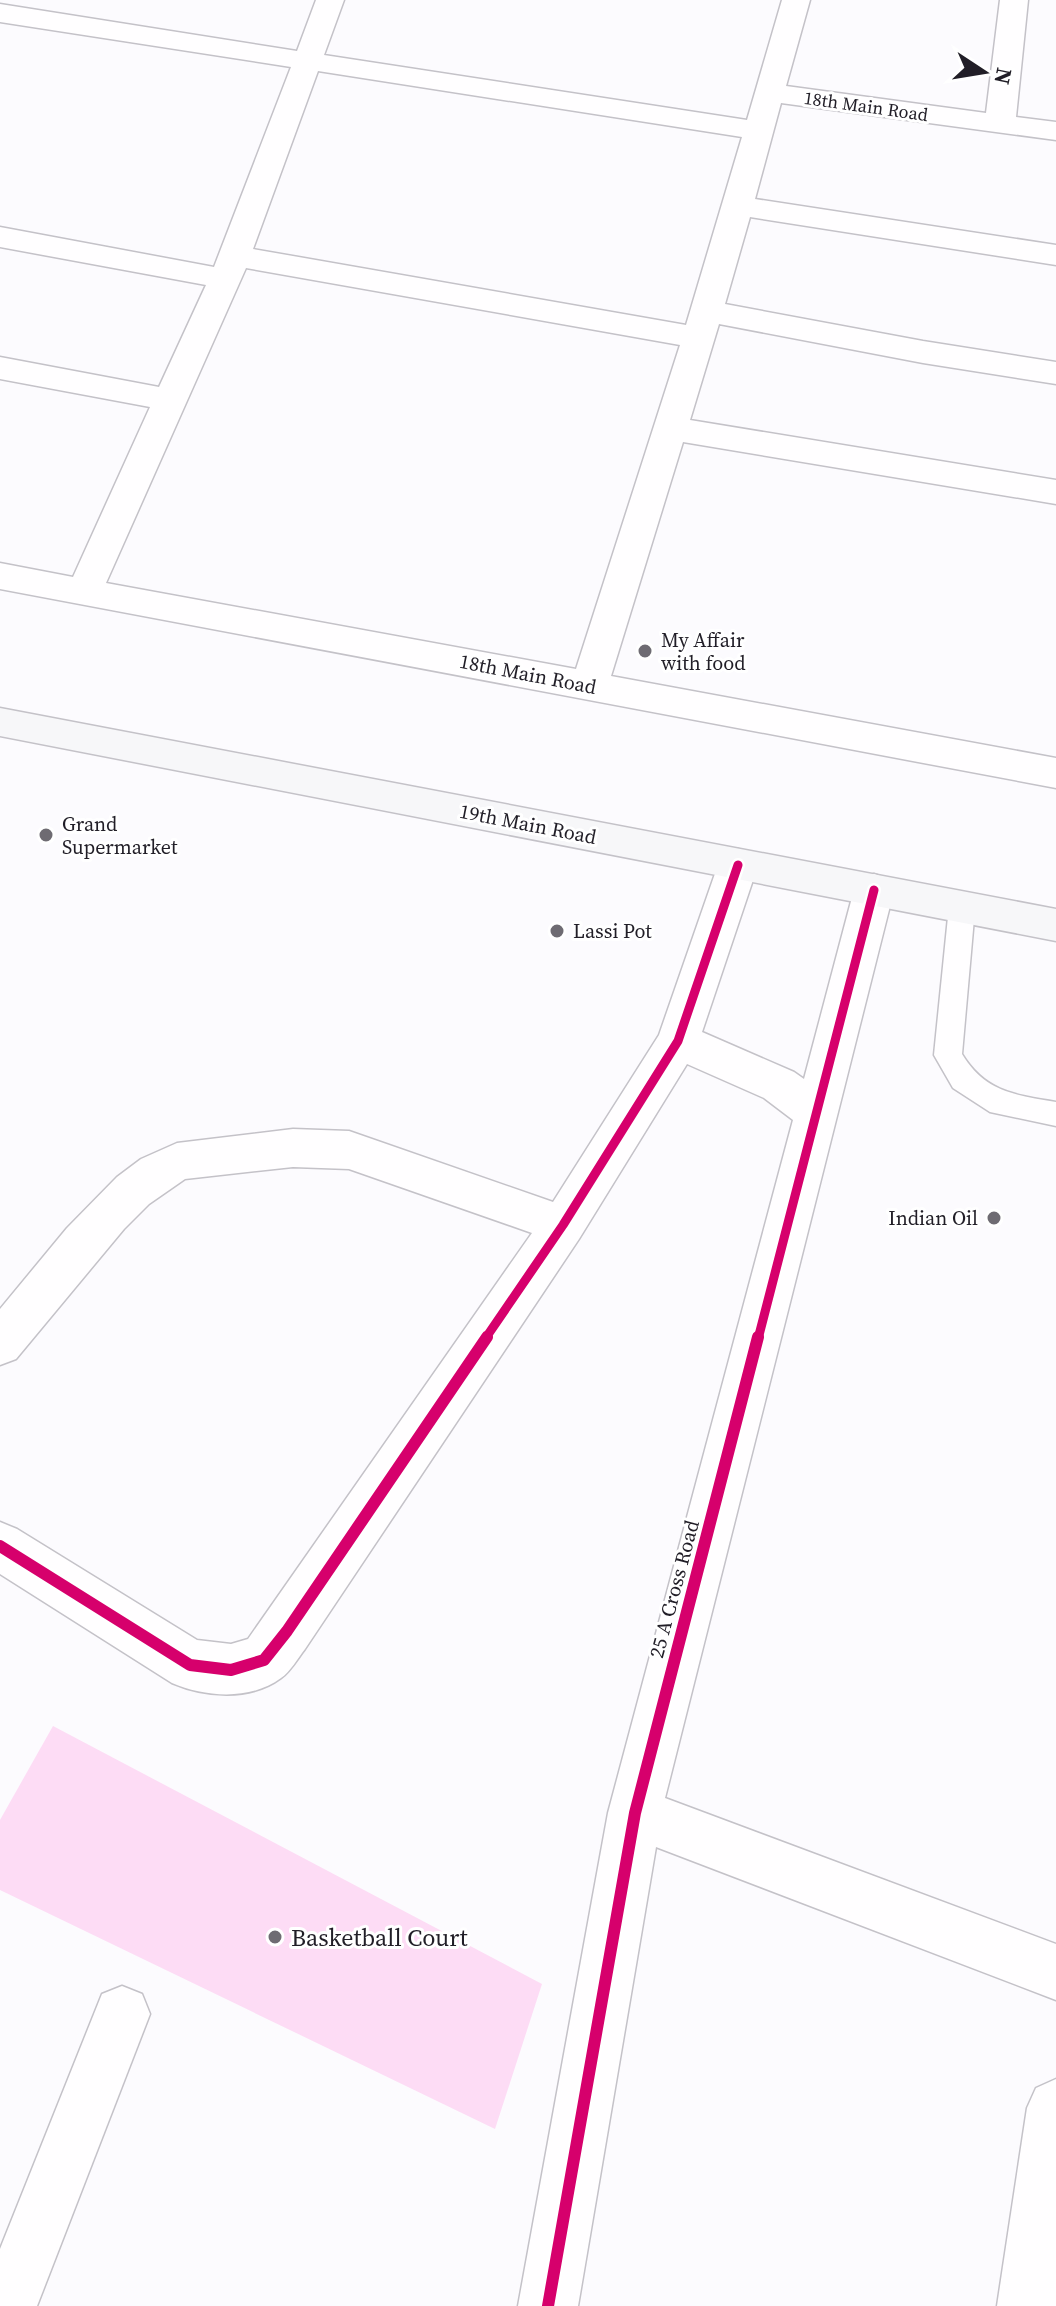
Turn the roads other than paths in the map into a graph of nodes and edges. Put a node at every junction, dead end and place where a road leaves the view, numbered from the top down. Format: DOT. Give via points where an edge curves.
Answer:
graph roads {
  1 [pos="330,0"];
  2 [pos="793,0"];
  3 [pos="1014,0"];
  4 [pos="0,13"];
  5 [pos="308,61"];
  6 [pos="770,93"];
  7 [pos="1000,124"];
  8 [pos="758,131"];
  9 [pos="1056,131"];
  10 [pos="735,205"];
  11 [pos="0,237"];
  12 [pos="1056,255"];
  13 [pos="230,267"];
  14 [pos="702,324"];
  15 [pos="0,368"];
  16 [pos="1056,373"];
  17 [pos="170,400"];
  18 [pos="670,428"];
  19 [pos="1056,492"];
  20 [pos="0,576"];
  21 [pos="84,592"];
  22 [pos="589,686"];
  23 [pos="0,722"];
  24 [pos="1056,773"];
  25 [pos="738,865"];
  26 [pos="874,890"];
  27 [pos="962,907"];
  28 [pos="1056,925"];
  29 [pos="678,1041"];
  30 [pos="816,1113"];
  31 [pos="1056,1114"];
  32 [pos="563,1225"];
  33 [pos="0,1344"];
  34 [pos="0,1546"];
  35 [pos="635,1813"];
  36 [pos="1056,1972"];
  37 [pos="122,2014"];
  38 [pos="1056,2108"];
  39 [pos="7,2306"];
  40 [pos="548,2306"];
  41 [pos="1027,2306"];
  1 -- 5 [label="street"];
  2 -- 6 [label="street"];
  3 -- 7 [label="street"];
  4 -- 5 [label="street"];
  5 -- 8 [label="street"];
  5 -- 13 [label="street"];
  6 -- 7 [label="street, 18th Main Road"];
  6 -- 8 [label="street"];
  7 -- 9 [label="street, 18th Main Road"];
  8 -- 10 [label="street"];
  10 -- 12 [label="street"];
  10 -- 14 [label="street"];
  11 -- 13 [label="street"];
  13 -- 14 [label="street"];
  13 -- 17 [label="street"];
  14 -- 16 [label="street"];
  14 -- 18 [label="street"];
  15 -- 17 [label="street"];
  17 -- 21 [label="street"];
  18 -- 19 [label="street"];
  18 -- 22 [label="street"];
  20 -- 21 [label="street, 18th Main Road"];
  21 -- 22 [label="street, 18th Main Road"];
  22 -- 24 [label="street, 18th Main Road"];
  23 -- 25 [label="main road, 19th Main Road"];
  25 -- 26 [label="main road, 19th Main Road"];
  25 -- 29 [label="street"];
  26 -- 27 [label="main road, 19th Main Road"];
  26 -- 30 [label="street, 25 A Cross Road"];
  27 -- 28 [label="main road, 19th Main Road"];
  27 -- 31 [label="lane" via="948,1055 963,1080 1000,1104"];
  29 -- 30 [label="street" via="779,1085"];
  29 -- 32 [label="street"];
  30 -- 35 [label="street, 25 A Cross Road"];
  32 -- 33 [label="street" via="333,1145 176,1162 123,1199"];
  32 -- 34 [label="street" via="264,1660 231,1670 190,1665"];
  35 -- 36 [label="street"];
  35 -- 40 [label="street, 25 A Cross Road"];
  37 -- 39 [label="street"];
  38 -- 41 [label="street"];
}
